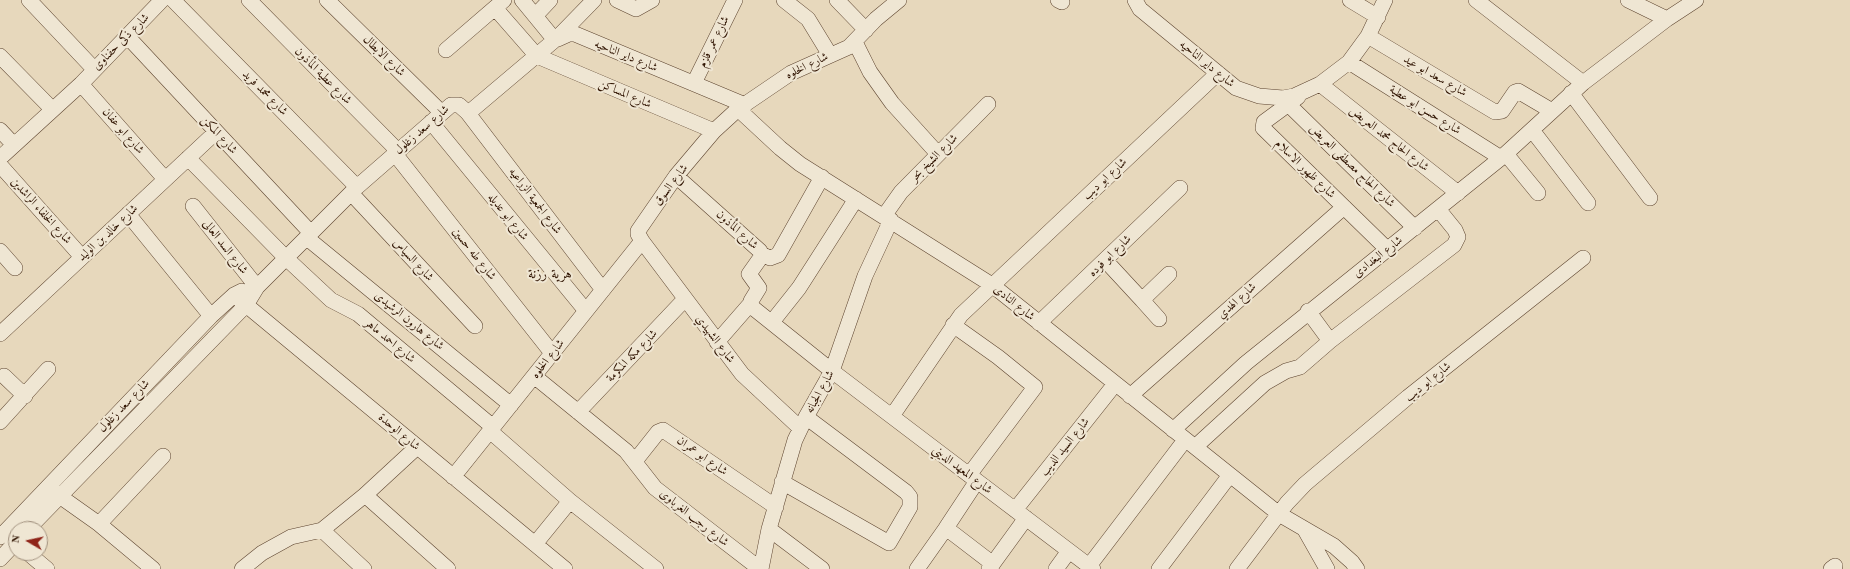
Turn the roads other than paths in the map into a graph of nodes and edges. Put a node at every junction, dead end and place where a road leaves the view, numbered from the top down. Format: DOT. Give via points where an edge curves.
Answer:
graph roads {
  1 [pos="29,0"];
  2 [pos="162,0"];
  3 [pos="173,0"];
  4 [pos="249,0"];
  5 [pos="327,0"];
  6 [pos="522,0"];
  7 [pos="550,0"];
  8 [pos="594,0"];
  9 [pos="617,0"];
  10 [pos="652,0"];
  11 [pos="734,0"];
  12 [pos="784,0"];
  13 [pos="837,0"];
  14 [pos="899,0"];
  15 [pos="1134,0"];
  16 [pos="1350,0"];
  17 [pos="1385,0"];
  18 [pos="1476,0"];
  19 [pos="1628,0"];
  20 [pos="1696,0"];
  21 [pos="499,4"];
  22 [pos="535,16"];
  23 [pos="1378,17"];
  24 [pos="1668,19"];
  25 [pos="866,30"];
  26 [pos="127,36"];
  27 [pos="1368,36"];
  28 [pos="556,39"];
  29 [pos="855,42"];
  30 [pos="446,50"];
  31 [pos="830,55"];
  32 [pos="0,56"];
  33 [pos="537,56"];
  34 [pos="1349,62"];
  35 [pos="94,69"];
  36 [pos="1218,74"];
  37 [pos="694,83"];
  38 [pos="1583,83"];
  39 [pos="81,84"];
  40 [pos="1320,84"];
  41 [pos="1306,92"];
  42 [pos="1571,93"];
  43 [pos="988,104"];
  44 [pos="1288,104"];
  45 [pos="742,107"];
  46 [pos="52,109"];
  47 [pos="1552,111"];
  48 [pos="467,112"];
  49 [pos="436,117"];
  50 [pos="0,130"];
  51 [pos="1532,130"];
  52 [pos="216,132"];
  53 [pos="714,132"];
  54 [pos="14,145"];
  55 [pos="396,153"];
  56 [pos="938,154"];
  57 [pos="1503,156"];
  58 [pos="0,158"];
  59 [pos="188,158"];
  60 [pos="0,165"];
  61 [pos="676,176"];
  62 [pos="822,177"];
  63 [pos="165,179"];
  64 [pos="1180,188"];
  65 [pos="354,190"];
  66 [pos="1458,193"];
  67 [pos="1538,193"];
  68 [pos="1650,198"];
  69 [pos="856,199"];
  70 [pos="1588,204"];
  71 [pos="193,206"];
  72 [pos="1344,207"];
  73 [pos="1438,209"];
  74 [pos="128,214"];
  75 [pos="888,218"];
  76 [pos="1415,228"];
  77 [pos="309,235"];
  78 [pos="642,241"];
  79 [pos="1388,250"];
  80 [pos="0,251"];
  81 [pos="761,254"];
  82 [pos="82,257"];
  83 [pos="286,258"];
  84 [pos="1583,258"];
  85 [pos="1105,260"];
  86 [pos="15,268"];
  87 [pos="1169,274"];
  88 [pos="992,285"];
  89 [pos="257,287"];
  90 [pos="602,290"];
  91 [pos="685,299"];
  92 [pos="240,300"];
  93 [pos="1142,300"];
  94 [pos="751,303"];
  95 [pos="586,311"];
  96 [pos="1308,312"];
  97 [pos="211,316"];
  98 [pos="1159,319"];
  99 [pos="772,322"];
  100 [pos="1039,323"];
  101 [pos="953,325"];
  102 [pos="475,326"];
  103 [pos="0,334"];
  104 [pos="1330,341"];
  105 [pos="717,342"];
  106 [pos="552,353"];
  107 [pos="165,364"];
  108 [pos="48,369"];
  109 [pos="832,371"];
  110 [pos="4,376"];
  111 [pos="178,376"];
  112 [pos="534,376"];
  113 [pos="1115,384"];
  114 [pos="25,396"];
  115 [pos="1130,396"];
  116 [pos="126,405"];
  117 [pos="511,405"];
  118 [pos="578,412"];
  119 [pos="138,416"];
  120 [pos="892,416"];
  121 [pos="0,422"];
  122 [pos="803,422"];
  123 [pos="492,429"];
  124 [pos="1173,430"];
  125 [pos="1190,444"];
  126 [pos="417,446"];
  127 [pos="163,456"];
  128 [pos="635,461"];
  129 [pos="1230,475"];
  130 [pos="453,477"];
  131 [pos="973,478"];
  132 [pos="782,482"];
  133 [pos="46,487"];
  134 [pos="365,495"];
  135 [pos="59,496"];
  136 [pos="570,500"];
  137 [pos="776,507"];
  138 [pos="1020,514"];
  139 [pos="1279,514"];
  140 [pos="23,521"];
  141 [pos="36,521"];
  142 [pos="99,524"];
  143 [pos="946,528"];
  144 [pos="769,529"];
  145 [pos="1305,529"];
  146 [pos="322,530"];
  147 [pos="8,544"];
  148 [pos="534,544"];
  149 [pos="1069,551"];
  150 [pos="0,559"];
  151 [pos="38,561"];
  152 [pos="991,567"];
  153 [pos="1091,568"];
  154 [pos="47,569"];
  155 [pos="153,569"];
  156 [pos="242,569"];
  157 [pos="364,569"];
  158 [pos="448,569"];
  159 [pos="565,569"];
  160 [pos="656,569"];
  161 [pos="760,569"];
  162 [pos="822,569"];
  163 [pos="917,569"];
  164 [pos="1056,569"];
  165 [pos="1159,569"];
  166 [pos="1237,569"];
  167 [pos="1327,569"];
  168 [pos="1357,569"];
  1 -- 35 [label="street"];
  2 -- 26 [label="street, شارع ذكى حفناوى"];
  3 -- 65 [label="street, شارع محمد فريد"];
  4 -- 55 [label="street, شارع عطية المأذون"];
  5 -- 49 [label="street, شارع الابطال"];
  6 -- 22 [label="street"];
  7 -- 22 [label="street"];
  8 -- 28 [label="street, شارع سعد زغلول"];
  9 -- 10 [label="street" via="636,9"];
  11 -- 37 [label="street, شارع عمر قلزم"];
  12 -- 31 [label="street" via="808,19"];
  13 -- 25 [label="street"];
  14 -- 25 [label="street, شارع الخلوه"];
  15 -- 36 [label="street, شارع داير الناحيه" via="1140,9"];
  16 -- 23 [label="street"];
  17 -- 23 [label="street, شارع داير الناحيه"];
  18 -- 38 [label="street"];
  19 -- 24 [label="street"];
  20 -- 24 [label="street, شارع البغدادى"];
  21 -- 30 [label="street"];
  21 -- 33 [label="street"];
  22 -- 28 [label="street" via="552,38"];
  23 -- 27 [label="street, شارع داير الناحيه"];
  24 -- 38 [label="street, شارع البغدادى"];
  25 -- 29 [label="street, شارع الخلوه"];
  26 -- 35 [label="street, شارع ذكى حفناوى"];
  26 -- 52 [label="street, شارع المكن"];
  27 -- 34 [label="street, شارع داير الناحيه"];
  27 -- 47 [label="street, شارع سعد ابو عيد" via="1495,112 1500,112 1513,93 1518,91"];
  28 -- 33 [label="street, شارع سعد زغلول"];
  28 -- 37 [label="street, شارع داير الناحيه" via="575,34"];
  29 -- 31 [label="street, شارع الخلوه"];
  29 -- 56 [label="street" via="870,72 892,103"];
  31 -- 45 [label="street, شارع الخلوه" via="791,73"];
  32 -- 46 [label="street"];
  33 -- 48 [label="street, شارع سعد زغلول"];
  33 -- 53 [label="street, شارع المساكن"];
  34 -- 40 [label="street, شارع داير الناحيه"];
  34 -- 57 [label="street, شارع حسن ابو عطية"];
  35 -- 39 [label="street, شارع ذكى حفناوى"];
  36 -- 41 [label="street, شارع داير الناحيه" via="1236,88 1259,96 1283,98"];
  36 -- 88 [label="street, شارع ابو ديب"];
  37 -- 45 [label="street, شارع داير الناحيه"];
  38 -- 42 [label="street, شارع البغدادى"];
  39 -- 46 [label="street"];
  39 -- 63 [label="street, شارع ابو عفان"];
  40 -- 41 [label="street, شارع داير الناحيه"];
  40 -- 66 [label="street, شارع الحاج محمد العريض"];
  41 -- 44 [label="street, شارع ظهور الاسلام"];
  42 -- 47 [label="street, شارع البغدادى"];
  42 -- 68 [label="street"];
  43 -- 56 [label="street, شارع الشيخ بحر"];
  44 -- 72 [label="street, شارع ظهور الاسلام" via="1264,122 1262,127"];
  44 -- 76 [label="street, شارع الحاج مصطفى العريض"];
  45 -- 53 [label="street, شارع الخلوه"];
  45 -- 62 [label="street, شارع النادى" via="780,148"];
  46 -- 54 [label="street"];
  47 -- 51 [label="street, شارع البغدادى"];
  48 -- 49 [label="street, شارع سعد زغلول" via="456,104"];
  48 -- 90 [label="street, شارع الجمعية الزراعيه"];
  49 -- 55 [label="street, شارع سعد زغلول"];
  49 -- 95 [label="street, شارع ابو عديله"];
  50 -- 54 [label="street"];
  51 -- 57 [label="street, شارع البغدادى"];
  51 -- 70 [label="street"];
  52 -- 59 [label="street, شارع خالد بن الوليد"];
  52 -- 77 [label="street, شارع المكن"];
  53 -- 61 [label="street, شارع السوق"];
  54 -- 58 [label="street"];
  55 -- 65 [label="street, شارع سعد زغلول"];
  55 -- 106 [label="street, شارع طه حسين"];
  56 -- 75 [label="street, شارع الشيخ بحر" via="901,192"];
  57 -- 66 [label="street, شارع البغدادى"];
  57 -- 67 [label="street, شارع حسن ابو عطية"];
  59 -- 63 [label="street, شارع خالد بن الوليد"];
  59 -- 83 [label="street, شارع احمد ماهر"];
  60 -- 82 [label="street, شارع الخلفاء الراشدين"];
  61 -- 78 [label="street, شارع السوق" via="638,230"];
  61 -- 81 [label="street, شارع المأذون"];
  62 -- 69 [label="street, شارع النادى"];
  62 -- 81 [label="street" via="778,255 770,258"];
  63 -- 74 [label="street, شارع خالد بن الوليد"];
  64 -- 85 [label="street, شارع ابو فوده"];
  65 -- 77 [label="street, شارع سعد زغلول"];
  65 -- 102 [label="street, شارع السياس"];
  66 -- 73 [label="street, شارع البغدادى"];
  69 -- 75 [label="street, شارع النادى"];
  69 -- 99 [label="street" via="803,282"];
  71 -- 89 [label="street, شارع السد العالى"];
  72 -- 79 [label="street, شارع ظهور الاسلام"];
  72 -- 115 [label="street, شارع الهدي"];
  73 -- 76 [label="street, شارع البغدادى"];
  73 -- 104 [label="street" via="1455,230 1458,237 1454,245"];
  74 -- 82 [label="street, شارع خالد بن الوليد"];
  74 -- 97 [label="street"];
  75 -- 88 [label="street, شارع النادى"];
  75 -- 109 [label="street, شارع الجبانه"];
  76 -- 79 [label="street, شارع البغدادى"];
  77 -- 83 [label="street, شارع سعد زغلول"];
  77 -- 117 [label="street, شارع هارون الرشيدى"];
  78 -- 90 [label="street, شارع الخلوه"];
  78 -- 91 [label="street, شارع الشهيدي"];
  79 -- 96 [label="street, شارع البغدادى"];
  80 -- 86 [label="street"];
  81 -- 94 [label="street, شارع المأذون" via="761,258 749,272 760,288"];
  82 -- 103 [label="street, شارع خالد بن الوليد"];
  83 -- 89 [label="street, شارع سعد زغلول"];
  83 -- 123 [label="street, شارع احمد ماهر" via="331,300 358,314"];
  84 -- 139 [label="street, شارع ابو ديب" via="1408,397 1305,484"];
  85 -- 93 [label="street"];
  85 -- 100 [label="street, شارع ابو فوده"];
  87 -- 93 [label="street"];
  88 -- 100 [label="street, شارع النادى"];
  88 -- 101 [label="street, شارع ابو ديب"];
  89 -- 92 [label="street, شارع سعد زغلول"];
  90 -- 95 [label="street, شارع الخلوه"];
  91 -- 105 [label="street, شارع الشهيدي"];
  91 -- 118 [label="street, شارع مكه المكرمة"];
  92 -- 97 [label="street, شارع سعد زغلول"];
  92 -- 111 [label="street, شارع سعد زغلول"];
  92 -- 126 [label="street, شارع الوحدة"];
  93 -- 98 [label="street"];
  94 -- 99 [label="street" via="752,307"];
  94 -- 105 [label="street"];
  95 -- 106 [label="street, شارع الخلوه"];
  96 -- 104 [label="street"];
  96 -- 124 [label="street, شارع البغدادى" via="1246,363"];
  97 -- 107 [label="street, شارع سعد زغلول"];
  99 -- 109 [label="street"];
  100 -- 113 [label="street, شارع النادى"];
  101 -- 120 [label="street, شارع ابو ديب"];
  101 -- 131 [label="street" via="1035,387"];
  104 -- 125 [label="street" via="1300,367 1286,371 1265,383"];
  105 -- 122 [label="street, شارع الشهيدي" via="756,388"];
  106 -- 112 [label="street, شارع الخلوه"];
  107 -- 111 [label="street"];
  107 -- 116 [label="street, شارع سعد زغلول"];
  108 -- 114 [label="street"];
  109 -- 120 [label="street, شارع المعهد الديني"];
  109 -- 122 [label="street, شارع الجبانه"];
  110 -- 114 [label="street"];
  111 -- 119 [label="street, شارع سعد زغلول"];
  112 -- 117 [label="street, شارع الخلوه"];
  112 -- 118 [label="street, شارع رجب الغرباوى"];
  113 -- 115 [label="street, شارع النادى"];
  113 -- 138 [label="street, شارع السيد الديب"];
  114 -- 121 [label="street"];
  115 -- 124 [label="street, شارع النادى"];
  116 -- 119 [label="street"];
  116 -- 133 [label="street, شارع سعد زغلول"];
  117 -- 123 [label="street, شارع الخلوه"];
  118 -- 128 [label="street, شارع رجب الغرباوى"];
  119 -- 135 [label="street, شارع سعد زغلول"];
  120 -- 131 [label="street, شارع المعهد الديني"];
  122 -- 132 [label="street, شارع الجبانه"];
  122 -- 132 [label="street, شارع الشهيدي" via="906,492 910,497 910,507 889,543"];
  123 -- 130 [label="street, شارع الخلوه"];
  123 -- 136 [label="street, شارع احمد ماهر"];
  124 -- 125 [label="street, شارع النادى"];
  125 -- 129 [label="street, شارع النادى"];
  125 -- 153 [label="street"];
  126 -- 130 [label="street, شارع الوحدة"];
  126 -- 134 [label="street"];
  127 -- 142 [label="street"];
  128 -- 137 [label="street, شارع ابو عمران" via="658,432 664,430"];
  128 -- 161 [label="street, شارع رجب الغرباوى" via="655,488"];
  129 -- 139 [label="street, شارع النادى"];
  129 -- 165 [label="street"];
  130 -- 148 [label="street, شارع الوحدة"];
  131 -- 138 [label="street, شارع المعهد الديني"];
  131 -- 143 [label="street"];
  132 -- 137 [label="street, شارع الجبانه"];
  133 -- 135 [label="street"];
  133 -- 140 [label="street, شارع سعد زغلول"];
  134 -- 146 [label="street"];
  134 -- 158 [label="street"];
  135 -- 141 [label="street, شارع سعد زغلول"];
  135 -- 142 [label="street"];
  136 -- 148 [label="street"];
  136 -- 160 [label="street, شارع احمد ماهر"];
  137 -- 144 [label="street, شارع الجبانه"];
  138 -- 149 [label="street, شارع المعهد الديني"];
  138 -- 152 [label="street, شارع السيد الديب"];
  139 -- 145 [label="street, شارع النادى"];
  139 -- 166 [label="street, شارع ابو ديب"];
  142 -- 155 [label="street"];
  143 -- 152 [label="street"];
  143 -- 163 [label="street"];
  144 -- 161 [label="street, شارع الجبانه"];
  144 -- 162 [label="street"];
  145 -- 167 [label="street"];
  145 -- 168 [label="street, شارع النادى" via="1334,546"];
  146 -- 156 [label="street" via="290,537 262,553"];
  146 -- 157 [label="street"];
  147 -- 150 [label="street, شارع سعد زغلول"];
  148 -- 159 [label="street, شارع الوحدة"];
  149 -- 153 [label="street, شارع المعهد الديني"];
  149 -- 164 [label="street"];
  151 -- 154 [label="street"];
}
